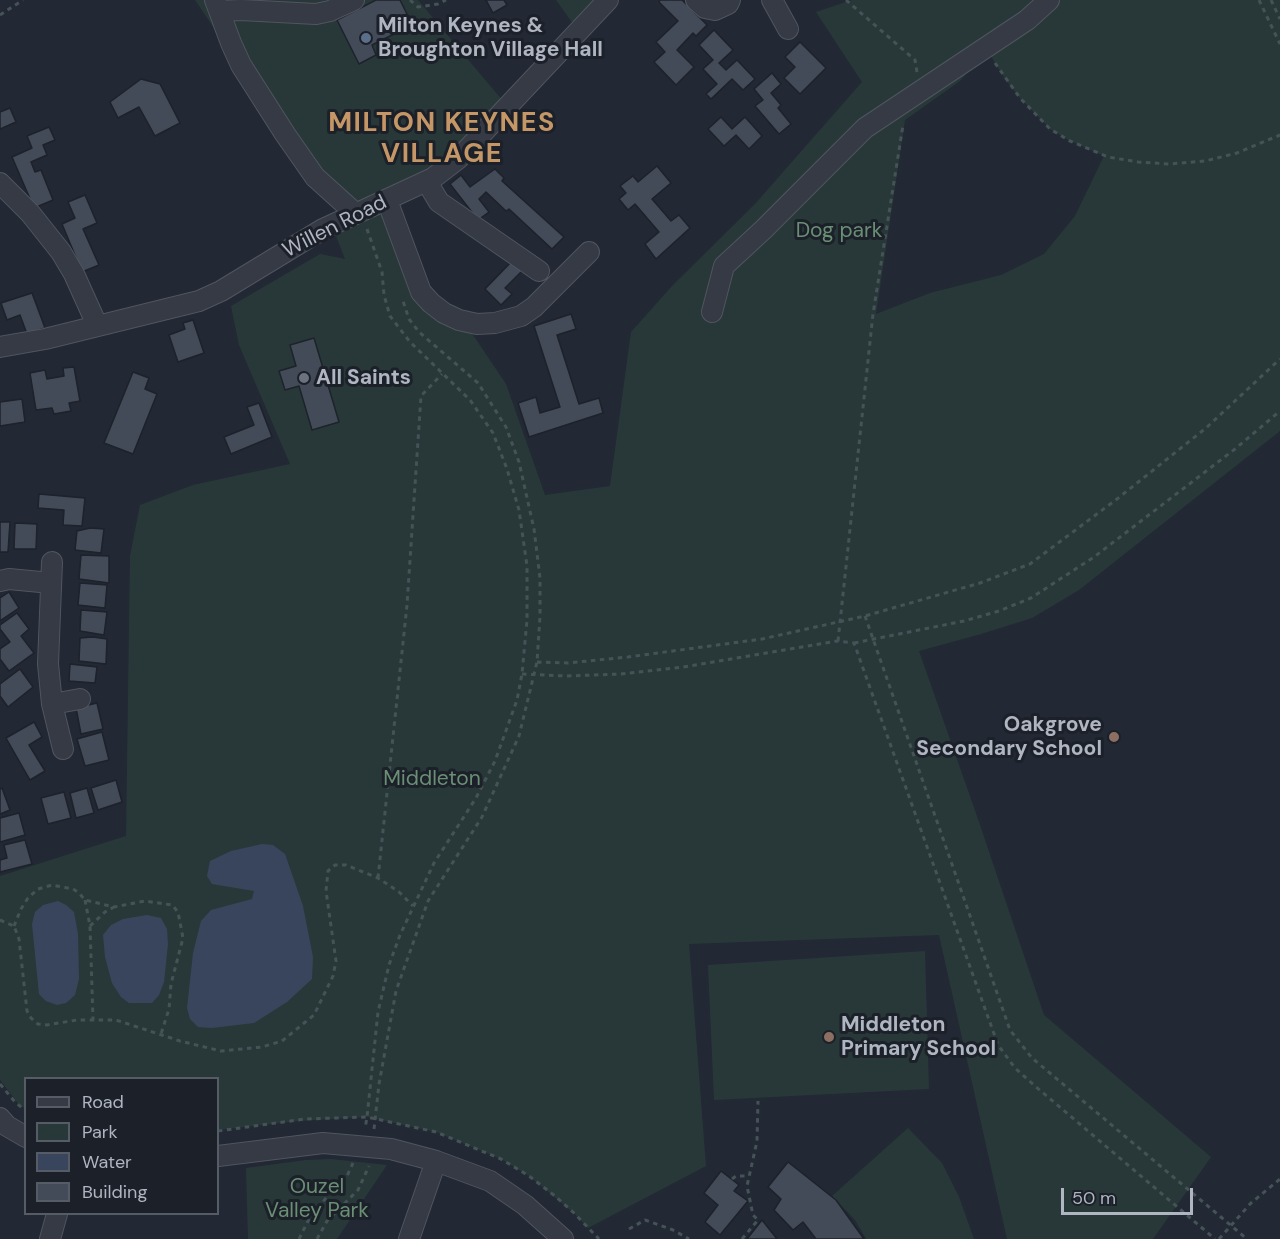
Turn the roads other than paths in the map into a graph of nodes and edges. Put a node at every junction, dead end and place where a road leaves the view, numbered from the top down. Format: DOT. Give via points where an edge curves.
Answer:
graph roads {
  1 [pos="354,0"];
  2 [pos="608,0"];
  3 [pos="696,0"];
  4 [pos="730,0"];
  5 [pos="772,0"];
  6 [pos="1049,0"];
  7 [pos="218,6"];
  8 [pos="788,29"];
  9 [pos="427,182"];
  10 [pos="0,183"];
  11 [pos="387,200"];
  12 [pos="356,214"];
  13 [pos="589,252"];
  14 [pos="539,272"];
  15 [pos="712,312"];
  16 [pos="96,325"];
  17 [pos="0,347"];
  18 [pos="52,562"];
  19 [pos="0,581"];
  20 [pos="51,583"];
  21 [pos="80,699"];
  22 [pos="52,704"];
  23 [pos="63,749"];
  24 [pos="0,1118"];
  25 [pos="24,1136"];
  26 [pos="219,1156"];
  27 [pos="436,1161"];
  28 [pos="57,1215"];
  29 [pos="50,1239"];
  30 [pos="410,1239"];
  31 [pos="563,1239"];
  1 -- 7 [label="street" via="316,14"];
  2 -- 9 [label="street, Willen Road" via="459,158"];
  3 -- 4 [label="street" via="715,10"];
  5 -- 8 [label="street"];
  6 -- 15 [label="street" via="1027,20 865,128 724,266"];
  7 -- 12 [label="street" via="242,65 285,134 315,177"];
  9 -- 11 [label="street, Willen Road"];
  9 -- 14 [label="street" via="439,202"];
  10 -- 16 [label="street" via="61,252"];
  11 -- 12 [label="street, Willen Road"];
  11 -- 13 [label="street" via="421,292 430,303 459,320 495,323 521,316"];
  12 -- 16 [label="street, Willen Road" via="323,229 205,299"];
  16 -- 17 [label="street, Willen Road"];
  18 -- 20 [label="street"];
  19 -- 20 [label="street"];
  20 -- 22 [label="street" via="48,664"];
  21 -- 22 [label="street"];
  22 -- 23 [label="street"];
  24 -- 25 [label="street"];
  26 -- 27 [label="street" via="323,1143 367,1146"];
  27 -- 30 [label="street"];
  27 -- 31 [label="street" via="490,1181"];
  28 -- 29 [label="street"];
}
